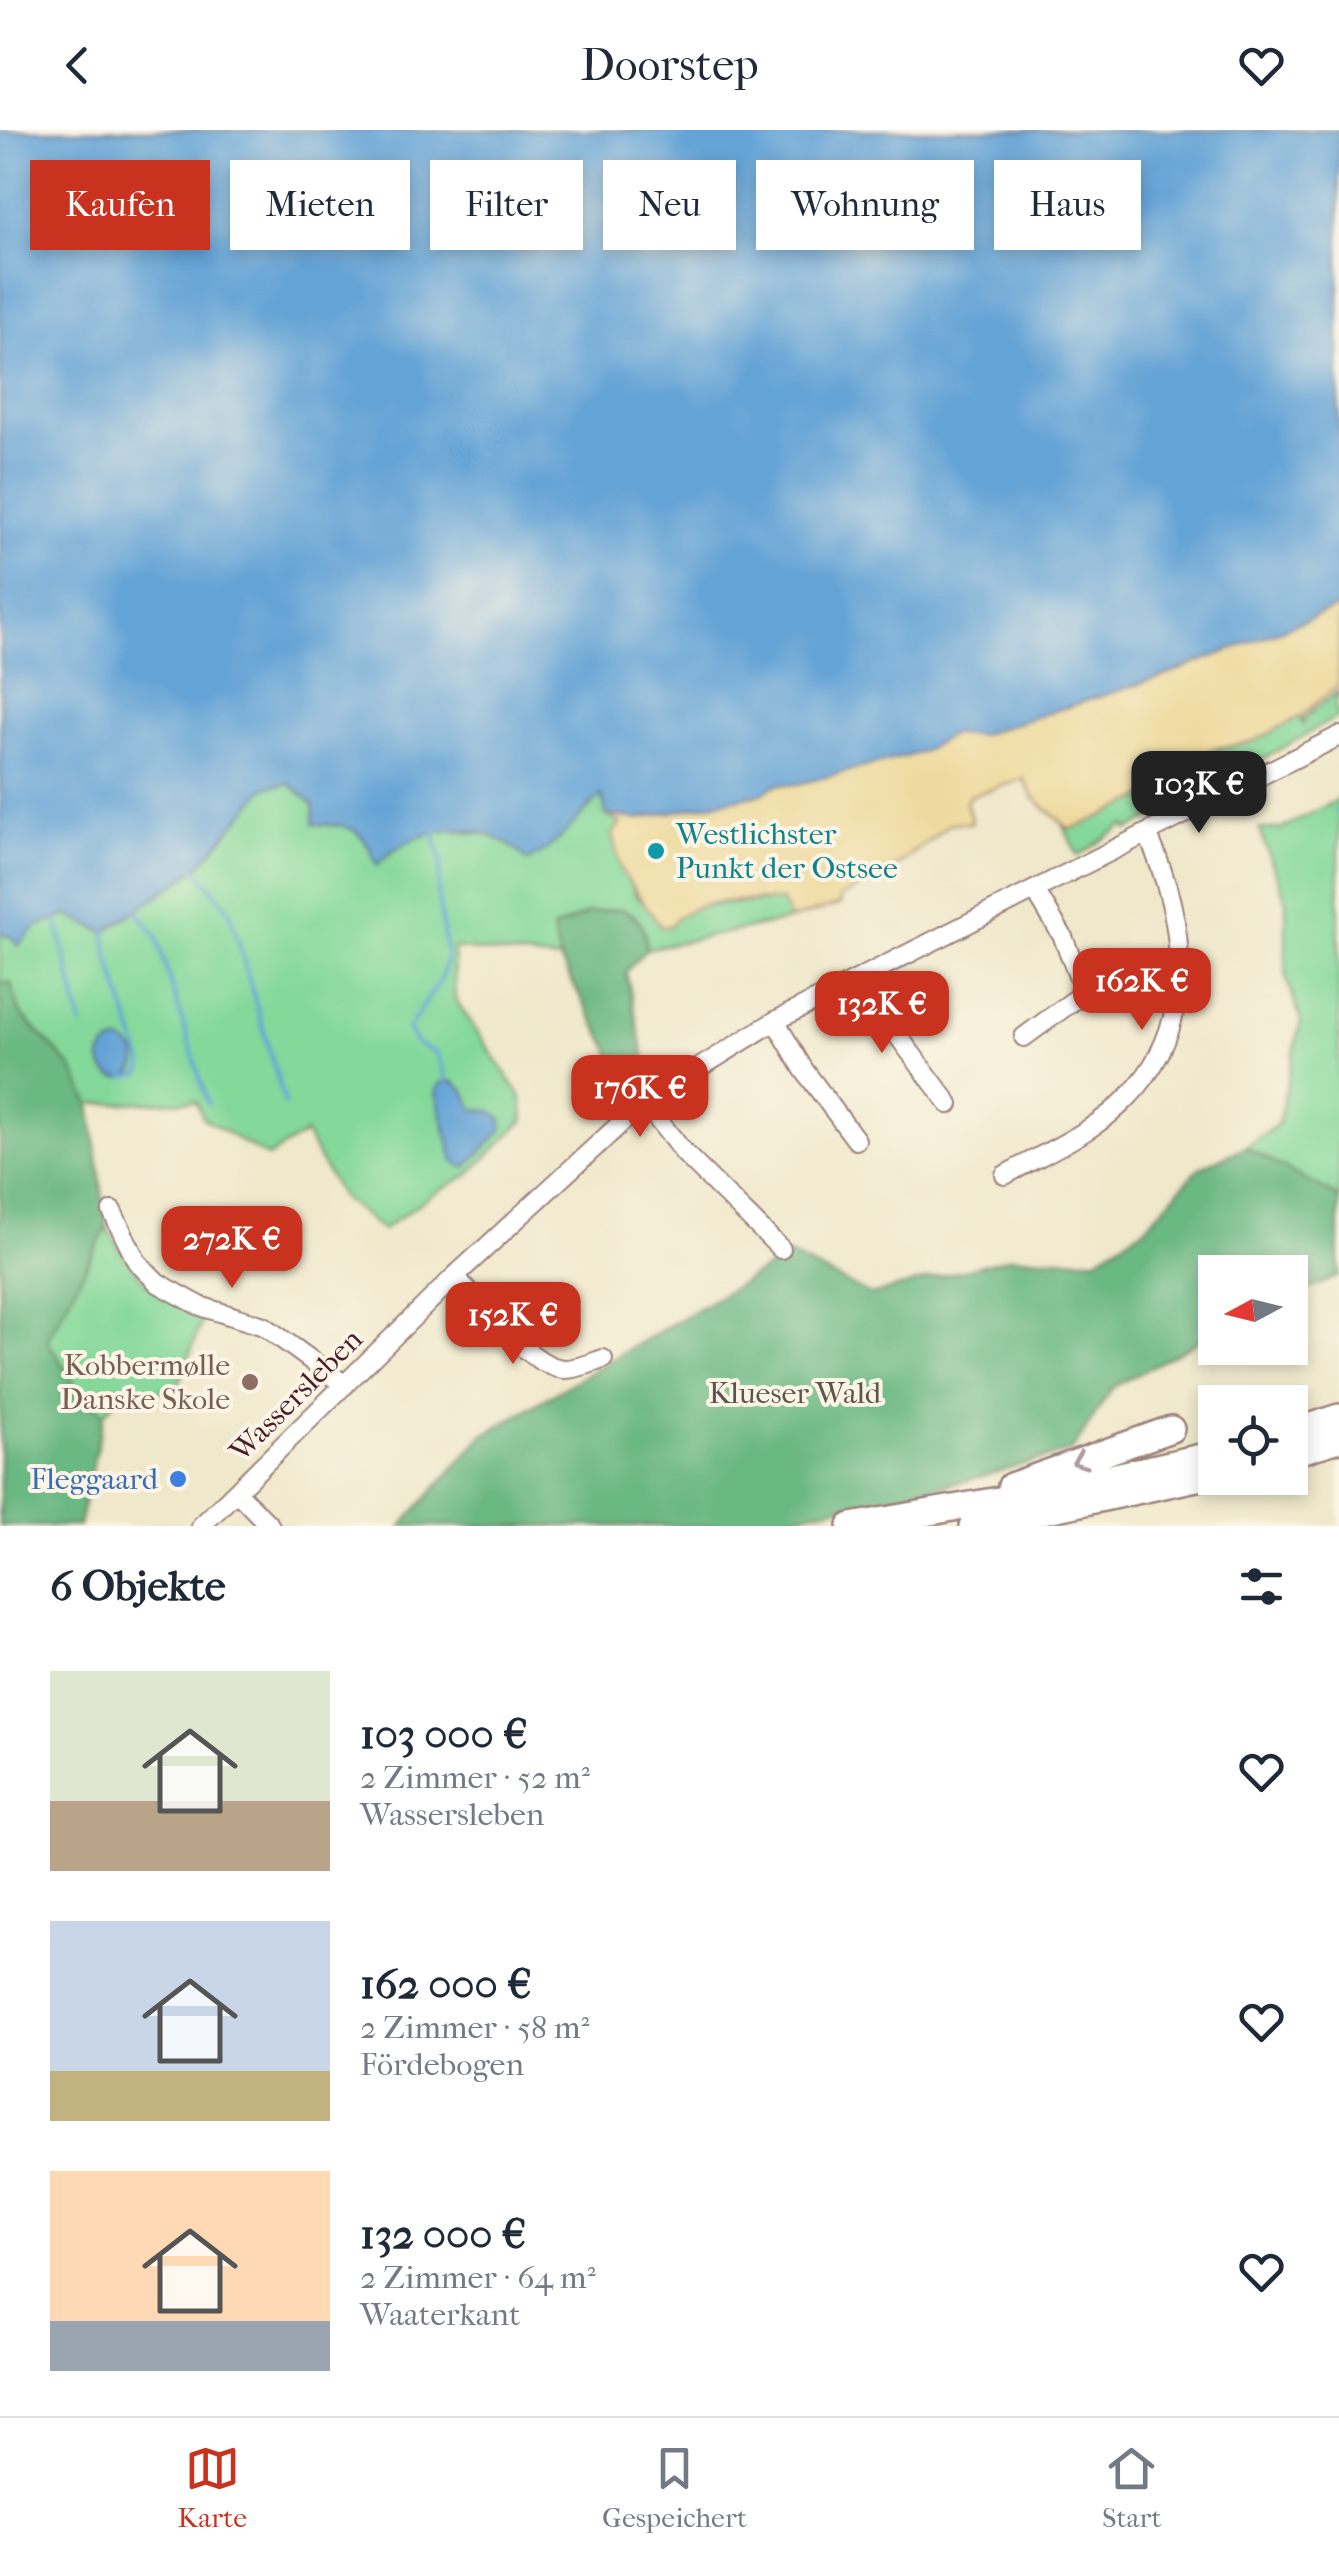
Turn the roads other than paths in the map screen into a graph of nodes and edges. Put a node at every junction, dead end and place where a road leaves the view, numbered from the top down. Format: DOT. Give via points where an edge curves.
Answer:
graph roads {
  1 [pos="1339,736"];
  2 [pos="1148,835"];
  3 [pos="1035,890"];
  4 [pos="866,976"];
  5 [pos="775,1020"];
  6 [pos="1024,1038"];
  7 [pos="644,1102"];
  8 [pos="949,1104"];
  9 [pos="856,1140"];
  10 [pos="1004,1175"];
  11 [pos="112,1211"];
  12 [pos="781,1249"];
  13 [pos="456,1276"];
  14 [pos="604,1358"];
  15 [pos="345,1385"];
  16 [pos="1339,1417"];
  17 [pos="1308,1427"];
  18 [pos="1171,1429"];
  19 [pos="1339,1439"];
  20 [pos="1308,1448"];
  21 [pos="1198,1457"];
  22 [pos="1198,1478"];
  23 [pos="236,1492"];
  24 [pos="950,1508"];
  25 [pos="984,1524"];
  26 [pos="201,1526"];
  27 [pos="270,1526"];
  28 [pos="851,1526"];
  29 [pos="1026,1526"];
  1 -- 2 [label="street, Wassersleben"];
  2 -- 3 [label="street, Wassersleben"];
  2 -- 10 [label="street" via="1170,885 1181,950 1162,1048 1128,1098"];
  3 -- 4 [label="street, Wassersleben"];
  3 -- 6 [label="street" via="1082,986 1077,998"];
  4 -- 5 [label="street, Wassersleben"];
  4 -- 8 [label="street" via="895,1032"];
  5 -- 7 [label="street, Wassersleben"];
  5 -- 9 [label="street"];
  7 -- 12 [label="street" via="684,1154"];
  7 -- 13 [label="street, Wassersleben"];
  11 -- 15 [label="street" via="138,1262 158,1283 200,1306 264,1326"];
  13 -- 14 [label="street" via="484,1310 550,1366 576,1368"];
  13 -- 15 [label="street, Wassersleben"];
  15 -- 23 [label="street, Wassersleben"];
  16 -- 17 [label="highway"];
  18 -- 24 [label="highway, one-way"];
  19 -- 20 [label="highway"];
  21 -- 24 [label="highway"];
  22 -- 25 [label="highway"];
  23 -- 26 [label="street, Wassersleben"];
  23 -- 27 [label="street"];
  24 -- 28 [label="highway"];
  25 -- 29 [label="highway"];
}
